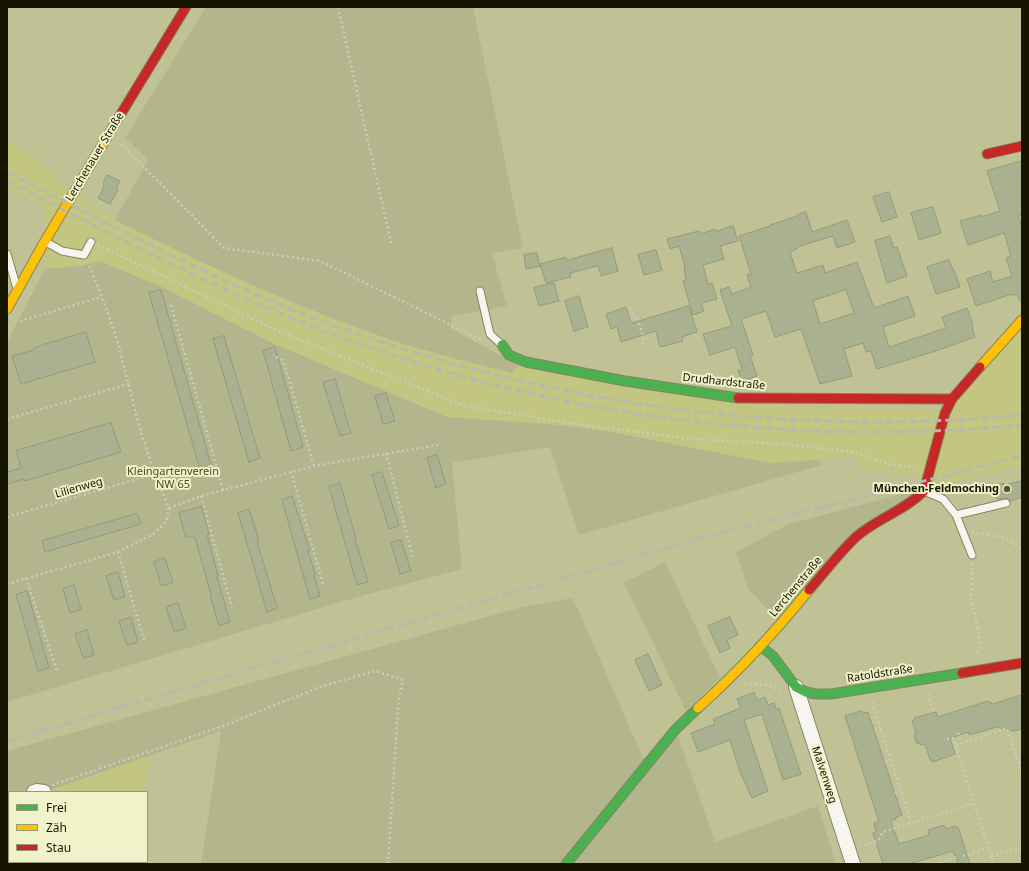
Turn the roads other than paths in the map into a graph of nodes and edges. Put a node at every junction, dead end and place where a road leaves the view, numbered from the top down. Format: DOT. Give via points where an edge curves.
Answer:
graph roads {
  1 [pos="186,7"];
  2 [pos="1022,146"];
  3 [pos="987,154"];
  4 [pos="45,241"];
  5 [pos="91,242"];
  6 [pos="7,254"];
  7 [pos="18,290"];
  8 [pos="480,291"];
  9 [pos="7,310"];
  10 [pos="1022,320"];
  11 [pos="502,345"];
  12 [pos="952,399"];
  13 [pos="924,491"];
  14 [pos="1006,504"];
  15 [pos="956,515"];
  16 [pos="972,554"];
  17 [pos="760,646"];
  18 [pos="1022,663"];
  19 [pos="796,687"];
  20 [pos="566,864"];
  21 [pos="853,864"];
  1 -- 4 [label="street, Lerchenauer Straße"];
  2 -- 3 [label="street"];
  4 -- 5 [label="lane" via="62,251 84,255"];
  4 -- 7 [label="street, Lerchenauer Straße"];
  6 -- 7 [label="lane"];
  7 -- 9 [label="street, Lerchenauer Straße"];
  8 -- 11 [label="lane" via="490,334"];
  10 -- 12 [label="street"];
  11 -- 12 [label="street, Drudhardstraße" via="510,354 526,362 625,382 740,398"];
  12 -- 13 [label="street" via="945,413"];
  13 -- 15 [label="lane" via="943,499"];
  13 -- 17 [label="street, Lerchenstraße" via="915,500 856,537"];
  14 -- 15 [label="lane"];
  15 -- 16 [label="lane"];
  17 -- 19 [label="street" via="773,656"];
  17 -- 20 [label="street, Lerchenstraße" via="718,690 674,730"];
  18 -- 19 [label="street, Ratoldstraße" via="831,694 816,694"];
  19 -- 21 [label="street, Malvenweg"];
}
